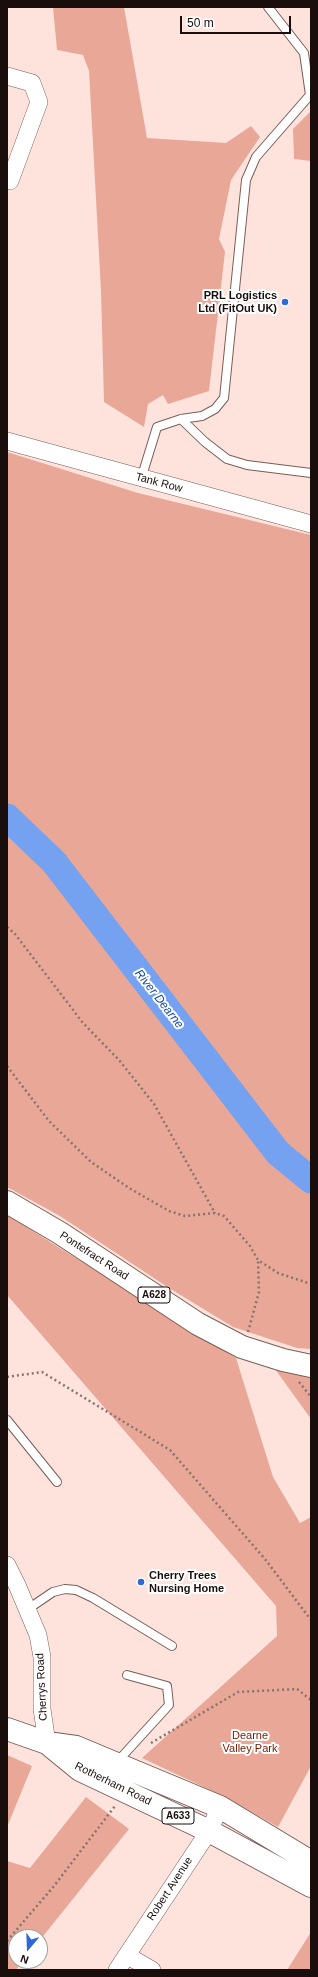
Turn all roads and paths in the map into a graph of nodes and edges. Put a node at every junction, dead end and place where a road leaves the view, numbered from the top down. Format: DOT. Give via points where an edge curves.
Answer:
graph roads {
  1 [pos="268,7"];
  2 [pos="7,76"];
  3 [pos="311,94"];
  4 [pos="7,180"];
  5 [pos="181,419"];
  6 [pos="7,441"];
  7 [pos="311,473"];
  8 [pos="141,479"];
  9 [pos="311,524"];
  10 [pos="7,926"];
  11 [pos="7,1066"];
  12 [pos="7,1202"];
  13 [pos="215,1213"];
  14 [pos="258,1260"];
  15 [pos="311,1284"];
  16 [pos="242,1347"];
  17 [pos="311,1366"];
  18 [pos="7,1377"];
  19 [pos="7,1420"];
  20 [pos="57,1482"];
  21 [pos="7,1565"];
  22 [pos="28,1609"];
  23 [pos="311,1620"];
  24 [pos="172,1646"];
  25 [pos="127,1675"];
  26 [pos="311,1700"];
  27 [pos="7,1729"];
  28 [pos="47,1743"];
  29 [pos="150,1743"];
  30 [pos="116,1763"];
  31 [pos="126,1792"];
  32 [pos="220,1807"];
  33 [pos="209,1831"];
  34 [pos="311,1862"];
  35 [pos="311,1886"];
  36 [pos="7,1940"];
  37 [pos="128,1956"];
  38 [pos="117,1970"];
  39 [pos="152,1970"];
  1 -- 3 [label="lane" via="304,53"];
  2 -- 4 [label="street" via="32,83 39,102 10,181"];
  3 -- 5 [label="lane" via="256,157 246,180 224,398 215,409 202,416"];
  5 -- 7 [label="lane" via="227,459 247,466"];
  5 -- 8 [label="lane" via="157,427"];
  6 -- 8 [label="street, Tank Row"];
  8 -- 9 [label="street, Tank Row"];
  10 -- 13 [label="path" via="83,1023 119,1060 154,1104"];
  11 -- 13 [label="path" via="48,1121 91,1162 169,1211 185,1216"];
  12 -- 16 [label="main road, Pontefract Road / A628" via="60,1233 198,1324"];
  13 -- 14 [label="path" via="224,1216 250,1246"];
  14 -- 15 [label="path" via="278,1273"];
  14 -- 16 [label="path" via="259,1292 251,1325"];
  16 -- 17 [label="main road, Pontefract Road / A628"];
  18 -- 23 [label="path" via="42,1372 170,1450 265,1559"];
  19 -- 20 [label="lane"];
  21 -- 22 [label="street, Cherrys Road"];
  22 -- 24 [label="lane" via="53,1592 76,1590"];
  22 -- 28 [label="street, Cherrys Road" via="38,1635 42,1657 42,1709"];
  25 -- 30 [label="lane" via="167,1686 169,1704"];
  26 -- 29 [label="path" via="297,1689 238,1692"];
  27 -- 28 [label="main road, Rotherham Road / A633"];
  28 -- 30 [label="main road, Rotherham Road / A633" via="76,1747"];
  28 -- 31 [label="main road, Rotherham Road / A633" via="80,1770"];
  30 -- 32 [label="main road, Rotherham Road / A633"];
  31 -- 33 [label="main road, Rotherham Road / A633"];
  31 -- 36 [label="path" via="54,1886"];
  32 -- 33 [label="street, Robert Avenue"];
  32 -- 34 [label="main road, Rotherham Road / A633"];
  33 -- 35 [label="main road, Rotherham Road / A633"];
  33 -- 37 [label="street, Robert Avenue"];
  37 -- 38 [label="street, Robert Avenue"];
  37 -- 39 [label="street"];
}
